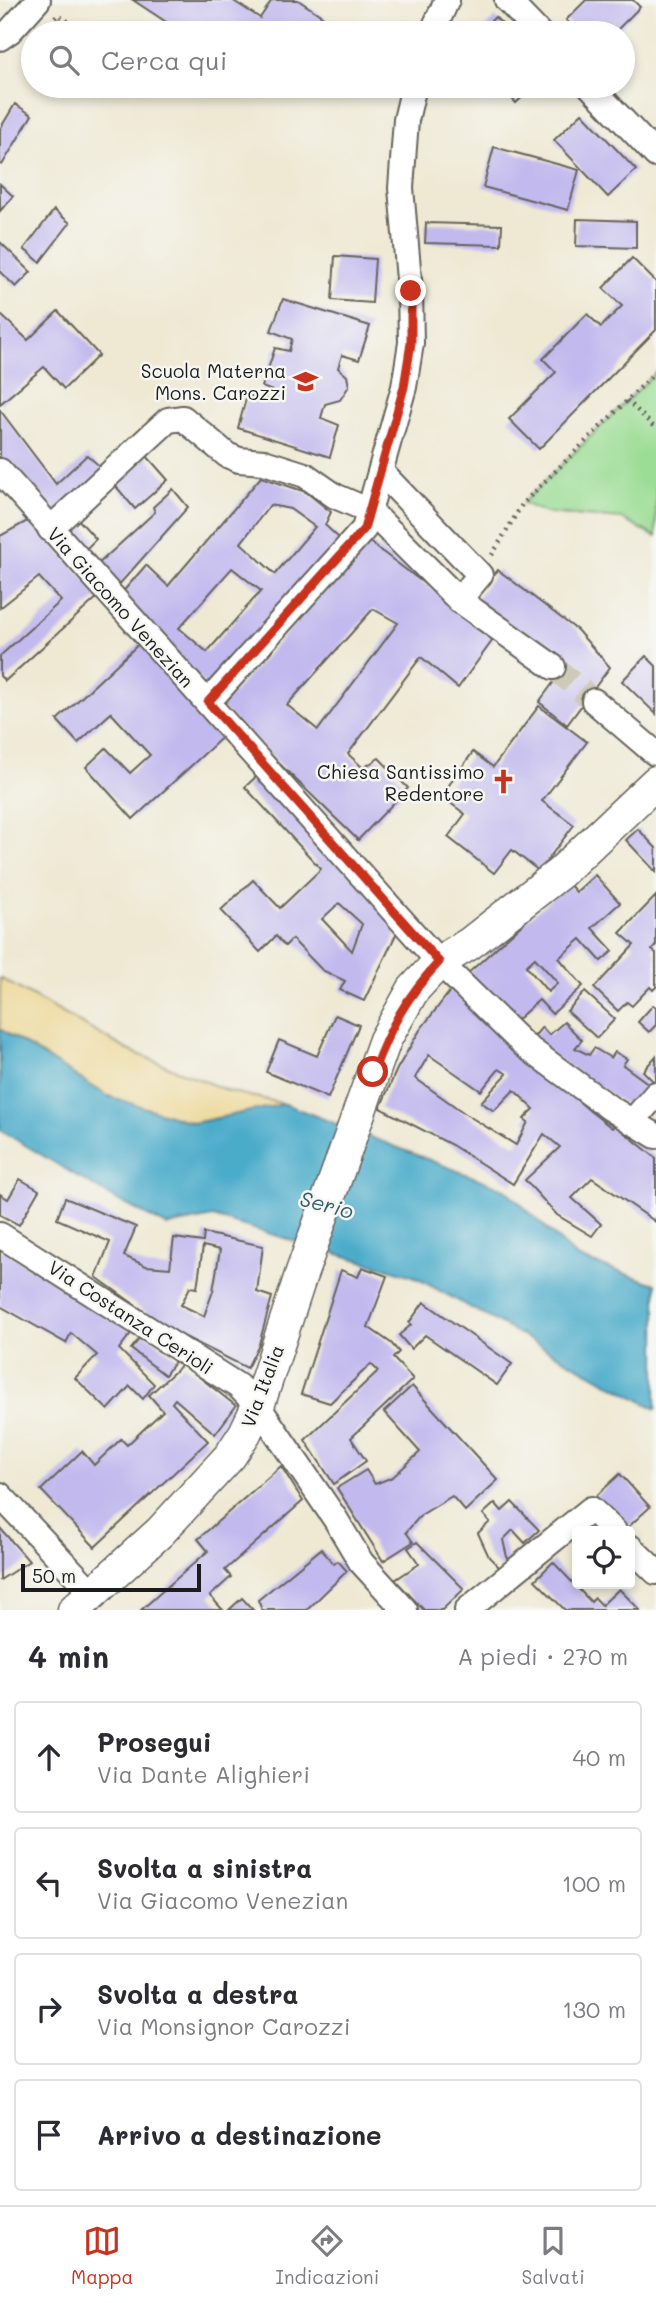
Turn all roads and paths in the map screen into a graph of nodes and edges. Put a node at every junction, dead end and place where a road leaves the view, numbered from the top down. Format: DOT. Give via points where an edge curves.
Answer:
graph roads {
  1 [pos="38,0"];
  2 [pos="447,0"];
  3 [pos="507,0"];
  4 [pos="52,21"];
  5 [pos="68,21"];
  6 [pos="437,21"];
  7 [pos="527,21"];
  8 [pos="0,38"];
  9 [pos="411,98"];
  10 [pos="601,98"];
  11 [pos="656,155"];
  12 [pos="656,372"];
  13 [pos="627,400"];
  14 [pos="656,429"];
  15 [pos="0,471"];
  16 [pos="380,472"];
  17 [pos="370,512"];
  18 [pos="50,529"];
  19 [pos="480,575"];
  20 [pos="459,600"];
  21 [pos="553,667"];
  22 [pos="594,701"];
  23 [pos="208,702"];
  24 [pos="655,753"];
  25 [pos="656,782"];
  26 [pos="439,962"];
  27 [pos="656,1094"];
  28 [pos="632,1122"];
  29 [pos="656,1136"];
  30 [pos="0,1235"];
  31 [pos="258,1406"];
  32 [pos="0,1495"];
  33 [pos="609,1526"];
  34 [pos="635,1552"];
  35 [pos="656,1572"];
  36 [pos="81,1604"];
  37 [pos="405,1610"];
  38 [pos="467,1610"];
  1 -- 8 [label="street"];
  2 -- 6 [label="street"];
  3 -- 7 [label="street"];
  4 -- 5 [label="path" via="58,15"];
  9 -- 16 [label="street" via="401,188 411,343"];
  10 -- 11 [label="street"];
  12 -- 13 [label="path"];
  13 -- 14 [label="path"];
  13 -- 19 [label="path" via="523,503"];
  15 -- 18 [label="street, Via Giacomo Venezian"];
  16 -- 17 [label="street"];
  16 -- 19 [label="street"];
  17 -- 18 [label="street" via="305,475 227,454 183,418 168,420"];
  17 -- 20 [label="street"];
  17 -- 23 [label="street" via="364,529"];
  18 -- 23 [label="street, Via Giacomo Venezian"];
  19 -- 20 [label="street"];
  20 -- 21 [label="street"];
  22 -- 24 [label="street"];
  23 -- 26 [label="street, Via Giacomo Venezian"];
  25 -- 26 [label="main road, Via Italia" via="560,873"];
  26 -- 28 [label="street, Via Giacomo Venezian" via="524,1045"];
  26 -- 31 [label="main road, Via Italia" via="413,990 385,1040"];
  27 -- 28 [label="street"];
  28 -- 29 [label="street, Via Giacomo Venezian"];
  30 -- 31 [label="street, Via Costanza Cerioli" via="238,1385"];
  31 -- 36 [label="main road, Via Italia" via="229,1456 160,1532"];
  31 -- 37 [label="street, Via Costanza Cerioli" via="360,1562"];
  32 -- 36 [label="street" via="82,1582"];
  33 -- 38 [label="street" via="591,1509"];
  34 -- 35 [label="street"];
}
